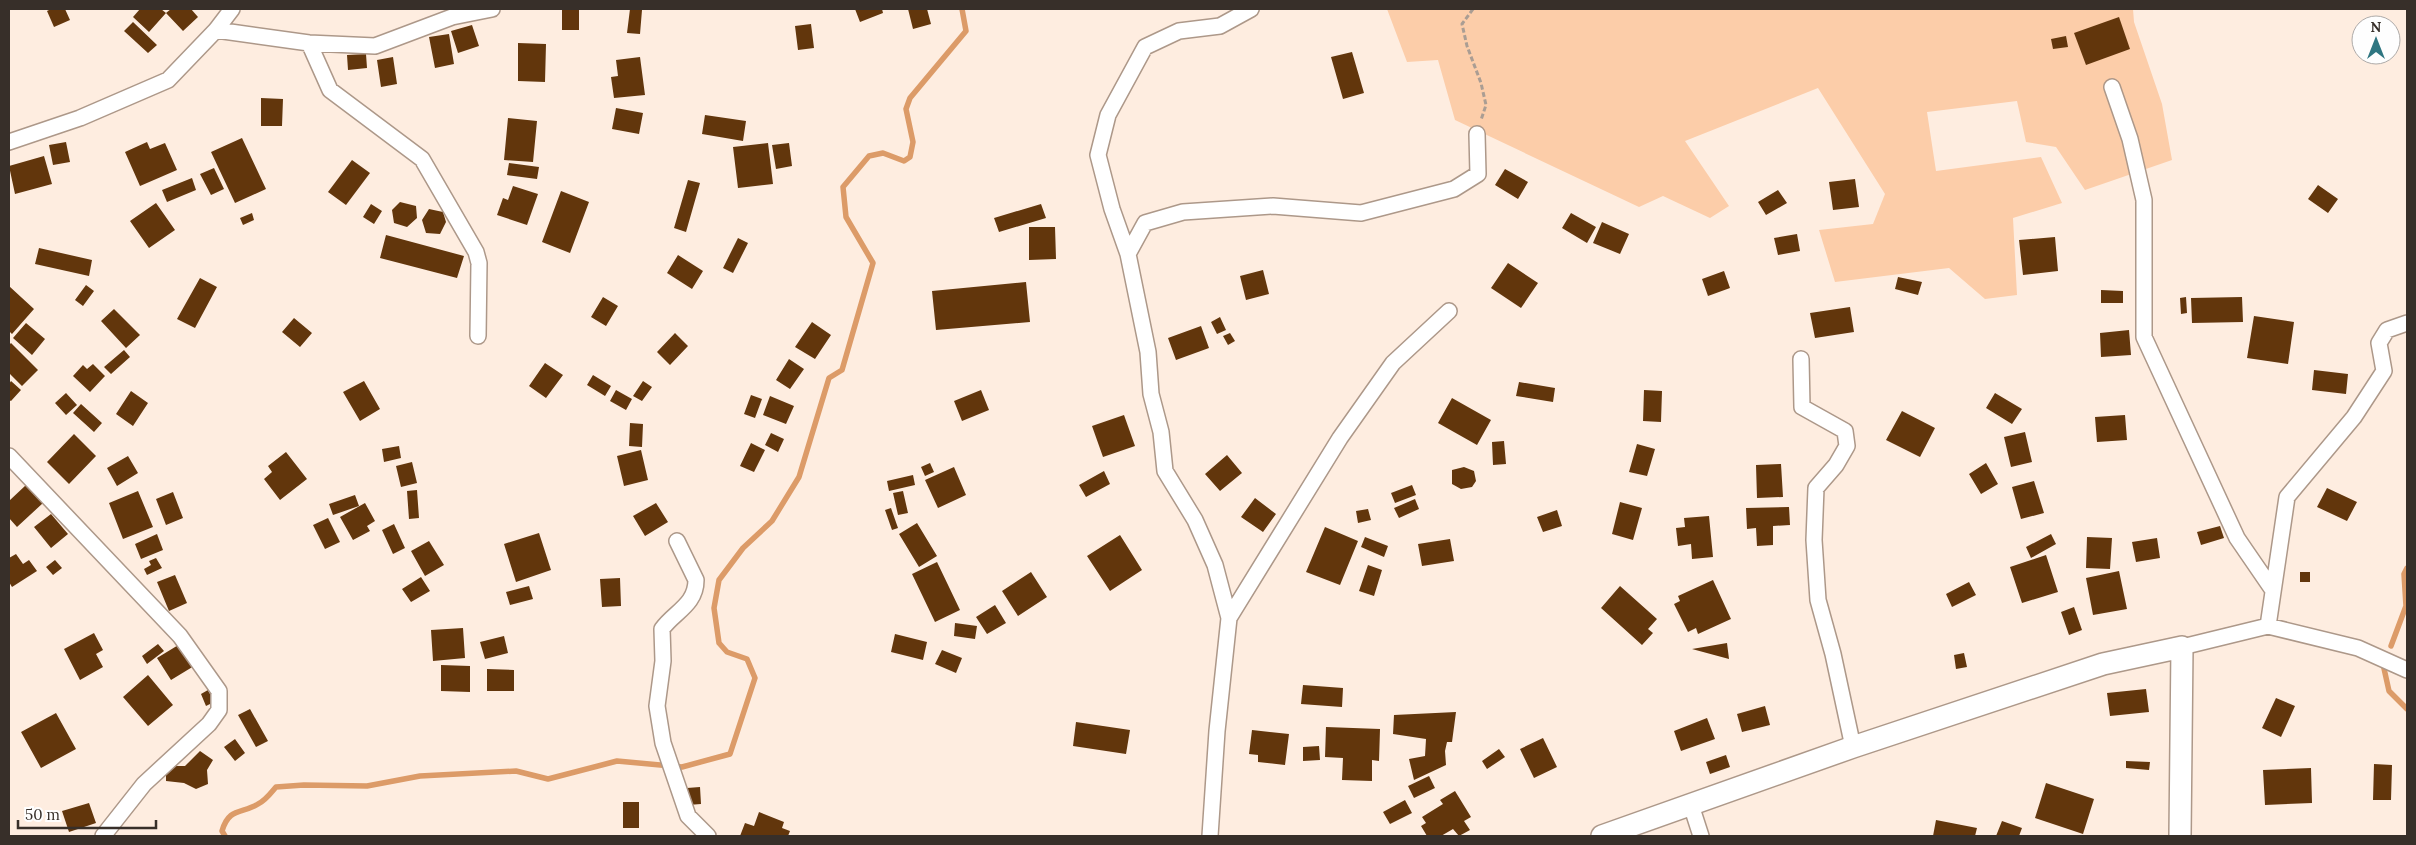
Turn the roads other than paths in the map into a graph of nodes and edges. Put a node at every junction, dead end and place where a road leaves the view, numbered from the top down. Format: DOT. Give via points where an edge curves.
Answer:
graph roads {
  1 [pos="232,9"];
  2 [pos="492,9"];
  3 [pos="1250,9"];
  4 [pos="216,30"];
  5 [pos="309,42"];
  6 [pos="2112,87"];
  7 [pos="1477,134"];
  8 [pos="9,142"];
  9 [pos="1128,254"];
  10 [pos="1449,311"];
  11 [pos="2407,324"];
  12 [pos="478,336"];
  13 [pos="1801,359"];
  14 [pos="9,456"];
  15 [pos="677,540"];
  16 [pos="2272,589"];
  17 [pos="1229,618"];
  18 [pos="2268,626"];
  19 [pos="2182,646"];
  20 [pos="2407,670"];
  21 [pos="1853,747"];
  22 [pos="1691,805"];
  23 [pos="103,836"];
  24 [pos="708,836"];
  25 [pos="1210,836"];
  26 [pos="1602,836"];
  27 [pos="1701,836"];
  28 [pos="2180,836"];
  1 -- 4 [label="street"];
  2 -- 5 [label="street" via="452,17 376,46"];
  3 -- 9 [label="street" via="1220,26 1179,31 1145,47 1108,115 1098,155"];
  4 -- 5 [label="street"];
  4 -- 8 [label="street" via="168,80 80,118"];
  5 -- 12 [label="street" via="330,90 422,159 435,180 476,252 479,263"];
  6 -- 16 [label="street" via="2130,139 2144,200 2144,337 2236,538"];
  7 -- 9 [label="street" via="1478,174 1454,189 1360,214 1273,206 1183,212 1145,223"];
  9 -- 17 [label="street" via="1148,352 1150,394 1161,432 1166,471 1195,520 1214,565"];
  10 -- 17 [label="street" via="1393,363 1340,438"];
  11 -- 16 [label="street" via="2387,330 2379,344 2384,371 2354,417 2287,497"];
  13 -- 21 [label="street" via="1802,407 1844,431 1847,446 1816,488 1814,540 1818,600"];
  14 -- 23 [label="street" via="180,636 218,691 218,710 209,724 144,784"];
  15 -- 24 [label="street" via="696,580 696,587 689,602 662,629 663,661 657,715 682,803 688,816"];
  16 -- 18 [label="street"];
  17 -- 25 [label="street"];
  18 -- 19 [label="street"];
  18 -- 20 [label="street" via="2358,648"];
  19 -- 21 [label="street" via="2103,664"];
  19 -- 28 [label="street"];
  21 -- 22 [label="street"];
  22 -- 26 [label="street"];
  22 -- 27 [label="street"];
}
